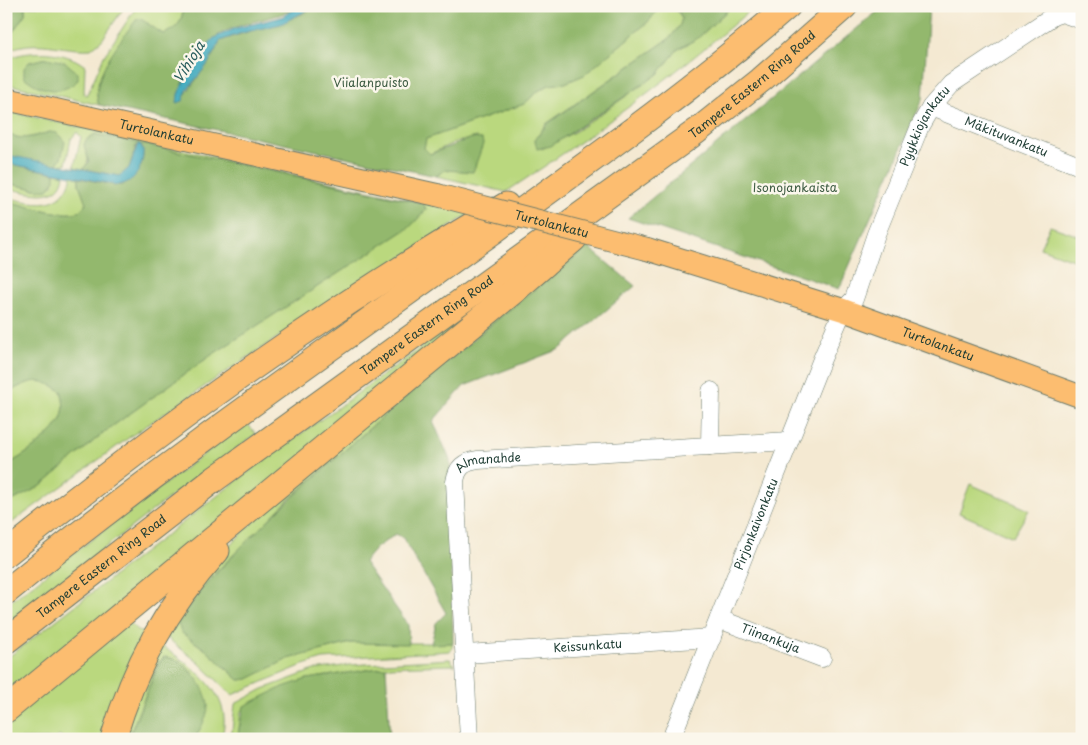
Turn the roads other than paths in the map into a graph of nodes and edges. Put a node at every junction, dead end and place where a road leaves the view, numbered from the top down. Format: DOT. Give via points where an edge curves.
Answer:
graph roads {
  1 [pos="788,6"];
  2 [pos="844,6"];
  3 [pos="1082,20"];
  4 [pos="6,100"];
  5 [pos="931,107"];
  6 [pos="697,131"];
  7 [pos="629,134"];
  8 [pos="1082,167"];
  9 [pos="843,310"];
  10 [pos="711,391"];
  11 [pos="1082,397"];
  12 [pos="789,441"];
  13 [pos="710,446"];
  14 [pos="274,488"];
  15 [pos="49,519"];
  16 [pos="6,537"];
  17 [pos="6,554"];
  18 [pos="6,592"];
  19 [pos="719,619"];
  20 [pos="712,638"];
  21 [pos="6,641"];
  22 [pos="466,654"];
  23 [pos="822,658"];
  24 [pos="6,710"];
  25 [pos="113,739"];
  26 [pos="469,739"];
  27 [pos="671,739"];
  1 -- 7 [label="highway" via="733,54"];
  2 -- 6 [label="highway, Tampere Eastern Ring Road" via="761,80"];
  3 -- 5 [label="street, Pyykkiojankatu" via="1062,13 1052,16 950,84"];
  4 -- 9 [label="main road, Turtolankatu, bridge" via="437,195 647,249"];
  5 -- 8 [label="street, Mäkituvankatu"];
  5 -- 9 [label="street, Pyykkiojankatu" via="920,126 876,234 854,299"];
  6 -- 14 [label="highway" via="516,290"];
  6 -- 21 [label="highway, Tampere Eastern Ring Road" via="212,481"];
  7 -- 15 [label="highway" via="434,247 324,317 175,422"];
  7 -- 18 [label="highway" via="219,428"];
  9 -- 11 [label="main road, Turtolankatu"];
  9 -- 12 [label="street, Pirjonkaivonkatu"];
  10 -- 13 [label="street"];
  12 -- 13 [label="street, Almanahde"];
  12 -- 19 [label="street, Pirjonkaivonkatu"];
  13 -- 22 [label="street, Almanahde" via="478,460 463,464 455,482"];
  14 -- 24 [label="highway"];
  14 -- 25 [label="highway" via="191,580 172,607 136,672"];
  15 -- 16 [label="highway" via="23,527"];
  15 -- 17 [label="highway"];
  19 -- 20 [label="street, Pirjonkaivonkatu"];
  19 -- 23 [label="street, Tiinankuja"];
  20 -- 22 [label="street, Keissunkatu"];
  20 -- 27 [label="street, Pirjonkaivonkatu"];
  22 -- 26 [label="street, Almanahde"];
}
